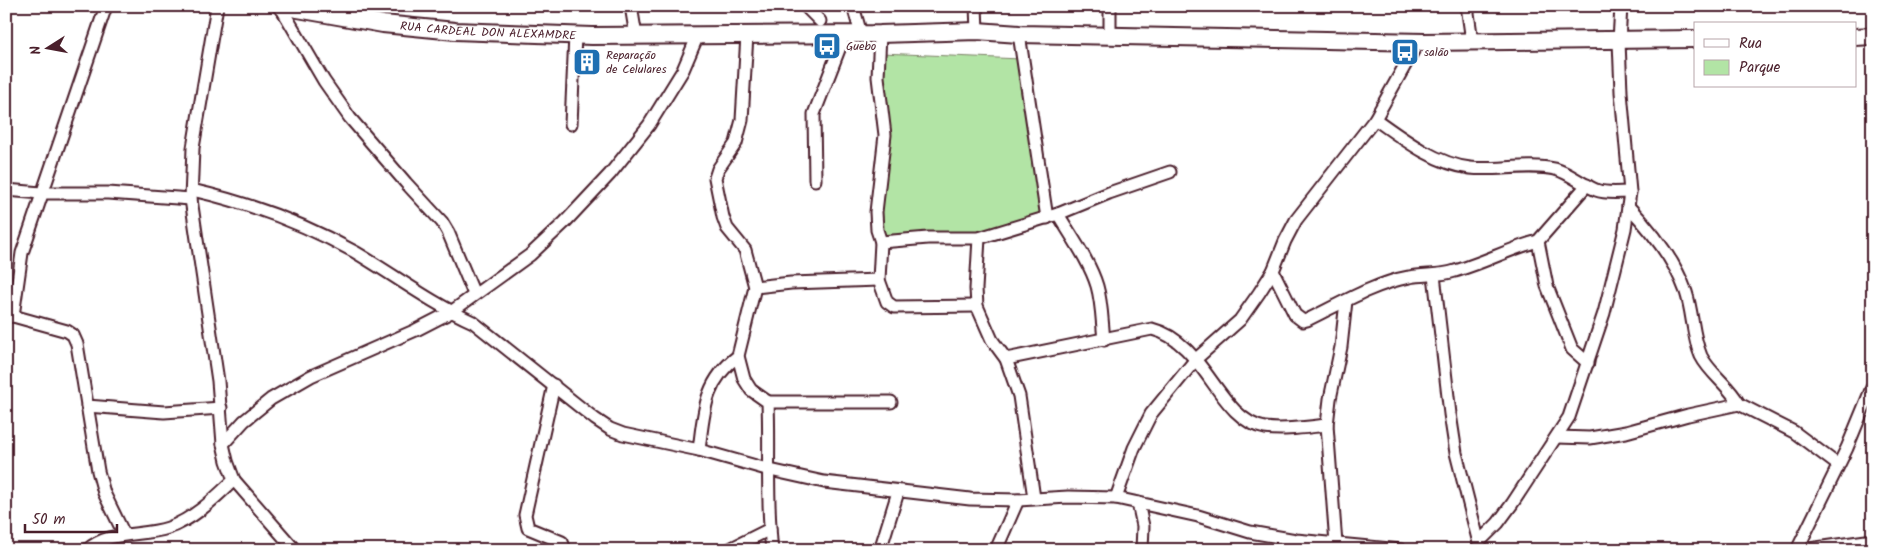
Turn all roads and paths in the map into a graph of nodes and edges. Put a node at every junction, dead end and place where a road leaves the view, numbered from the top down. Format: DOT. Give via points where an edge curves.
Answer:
graph roads {
  1 [pos="106,6"];
  2 [pos="217,6"];
  3 [pos="282,6"];
  4 [pos="631,6"];
  5 [pos="805,6"];
  6 [pos="853,6"];
  7 [pos="976,6"];
  8 [pos="1110,6"];
  9 [pos="1468,6"];
  10 [pos="1621,6"];
  11 [pos="288,7"];
  12 [pos="820,21"];
  13 [pos="977,31"];
  14 [pos="853,34"];
  15 [pos="880,34"];
  16 [pos="1019,34"];
  17 [pos="575,35"];
  18 [pos="698,35"];
  19 [pos="747,35"];
  20 [pos="1110,35"];
  21 [pos="636,36"];
  22 [pos="1873,36"];
  23 [pos="1856,37"];
  24 [pos="1694,39"];
  25 [pos="1619,41"];
  26 [pos="1418,42"];
  27 [pos="1472,42"];
  28 [pos="1375,119"];
  29 [pos="571,124"];
  30 [pos="1170,172"];
  31 [pos="815,180"];
  32 [pos="1588,185"];
  33 [pos="6,190"];
  34 [pos="1630,192"];
  35 [pos="42,193"];
  36 [pos="191,195"];
  37 [pos="1628,206"];
  38 [pos="1052,216"];
  39 [pos="979,238"];
  40 [pos="1538,241"];
  41 [pos="881,242"];
  42 [pos="1273,271"];
  43 [pos="1434,275"];
  44 [pos="879,280"];
  45 [pos="755,288"];
  46 [pos="474,294"];
  47 [pos="1346,301"];
  48 [pos="977,306"];
  49 [pos="451,312"];
  50 [pos="10,316"];
  51 [pos="1104,340"];
  52 [pos="738,356"];
  53 [pos="1006,359"];
  54 [pos="1196,359"];
  55 [pos="1588,363"];
  56 [pos="554,385"];
  57 [pos="1873,385"];
  58 [pos="768,402"];
  59 [pos="890,402"];
  60 [pos="1739,404"];
  61 [pos="87,406"];
  62 [pos="221,408"];
  63 [pos="1327,425"];
  64 [pos="1557,437"];
  65 [pos="223,444"];
  66 [pos="699,450"];
  67 [pos="1838,465"];
  68 [pos="770,470"];
  69 [pos="234,480"];
  70 [pos="898,492"];
  71 [pos="1034,498"];
  72 [pos="1116,498"];
  73 [pos="1018,500"];
  74 [pos="1138,503"];
  75 [pos="770,530"];
  76 [pos="124,534"];
  77 [pos="1873,540"];
  78 [pos="1328,546"];
  79 [pos="1480,546"];
  80 [pos="87,550"];
  81 [pos="295,550"];
  82 [pos="566,550"];
  83 [pos="728,550"];
  84 [pos="772,550"];
  85 [pos="880,550"];
  86 [pos="996,550"];
  87 [pos="1142,550"];
  88 [pos="1401,550"];
  89 [pos="1797,550"];
  90 [pos="1802,550"];
  1 -- 35 [label="street"];
  2 -- 36 [label="street" via="193,148"];
  3 -- 11 [label="street, RUA CARDEAL DON ALEXAMDRE"];
  3 -- 46 [label="street" via="299,40 350,118 442,222"];
  4 -- 21 [label="street"];
  5 -- 12 [label="street"];
  6 -- 14 [label="street"];
  7 -- 13 [label="street"];
  8 -- 20 [label="street"];
  9 -- 27 [label="street"];
  10 -- 25 [label="street"];
  11 -- 17 [label="street, RUA CARDEAL DON ALEXAMDRE" via="428,29"];
  13 -- 15 [label="street, RUA CARDEAL DON ALEXAMDRE"];
  13 -- 16 [label="street, RUA CARDEAL DON ALEXAMDRE"];
  14 -- 15 [label="street, RUA CARDEAL DON ALEXAMDRE"];
  14 -- 19 [label="street, RUA CARDEAL DON ALEXAMDRE"];
  14 -- 31 [label="street" via="814,114"];
  15 -- 41 [label="street" via="878,77 885,135 876,212"];
  16 -- 20 [label="street, RUA CARDEAL DON ALEXAMDRE"];
  16 -- 38 [label="street"];
  17 -- 21 [label="street, RUA CARDEAL DON ALEXAMDRE"];
  17 -- 29 [label="street"];
  18 -- 19 [label="street, RUA CARDEAL DON ALEXAMDRE"];
  18 -- 21 [label="street, RUA CARDEAL DON ALEXAMDRE"];
  18 -- 46 [label="street" via="683,70 649,125 610,174 530,255"];
  19 -- 45 [label="street" via="742,120 736,143 715,178 723,218 745,250"];
  20 -- 26 [label="street, RUA CARDEAL DON ALEXAMDRE"];
  22 -- 23 [label="street"];
  24 -- 25 [label="street, RUA CARDEAL DON ALEXAMDRE"];
  25 -- 27 [label="street, RUA CARDEAL DON ALEXAMDRE"];
  25 -- 34 [label="street"];
  26 -- 27 [label="street, RUA CARDEAL DON ALEXAMDRE"];
  26 -- 28 [label="street"];
  28 -- 32 [label="street" via="1399,136 1450,163 1471,168 1553,169"];
  28 -- 42 [label="street" via="1296,220"];
  30 -- 38 [label="street"];
  32 -- 34 [label="street" via="1610,193"];
  32 -- 40 [label="street"];
  33 -- 35 [label="street"];
  34 -- 37 [label="street"];
  35 -- 36 [label="street"];
  35 -- 50 [label="street" via="22,253"];
  36 -- 49 [label="street" via="251,206 304,226 356,253"];
  36 -- 62 [label="street"];
  37 -- 55 [label="street" via="1604,313"];
  37 -- 60 [label="street" via="1644,222 1673,265 1686,293 1702,357"];
  38 -- 39 [label="street"];
  38 -- 51 [label="street" via="1082,254 1096,284"];
  39 -- 41 [label="street"];
  39 -- 48 [label="street"];
  40 -- 43 [label="street" via="1453,272"];
  40 -- 55 [label="street" via="1547,286 1572,349"];
  41 -- 44 [label="street"];
  42 -- 47 [label="street" via="1295,315 1302,321"];
  42 -- 54 [label="street" via="1240,320"];
  43 -- 47 [label="street" via="1390,282"];
  43 -- 79 [label="street" via="1456,453"];
  44 -- 45 [label="street" via="791,283"];
  44 -- 48 [label="street" via="887,302 894,307"];
  45 -- 52 [label="street"];
  46 -- 49 [label="street"];
  47 -- 63 [label="street" via="1342,347"];
  48 -- 53 [label="street" via="992,340"];
  49 -- 56 [label="street" via="473,322"];
  49 -- 65 [label="street" via="311,376 271,399"];
  50 -- 61 [label="street" via="73,335"];
  51 -- 53 [label="street"];
  51 -- 54 [label="street" via="1152,328 1174,338"];
  52 -- 58 [label="street" via="744,379 751,390"];
  52 -- 66 [label="street" via="724,366 710,388"];
  53 -- 71 [label="street" via="1019,396"];
  54 -- 63 [label="street" via="1248,422 1265,428 1286,429"];
  54 -- 72 [label="street" via="1151,414 1134,448"];
  55 -- 64 [label="street" via="1569,417"];
  56 -- 66 [label="street" via="610,429"];
  56 -- 82 [label="street" via="525,515 528,528 562,542"];
  57 -- 67 [label="street"];
  58 -- 59 [label="street"];
  58 -- 68 [label="street"];
  60 -- 64 [label="street" via="1626,432 1590,438"];
  60 -- 67 [label="street" via="1794,432"];
  61 -- 62 [label="street" via="164,412"];
  61 -- 76 [label="street" via="102,486"];
  62 -- 65 [label="street"];
  63 -- 78 [label="street"];
  64 -- 79 [label="street"];
  65 -- 69 [label="street"];
  66 -- 68 [label="street"];
  67 -- 89 [label="street"];
  68 -- 70 [label="street" via="824,482"];
  68 -- 75 [label="street"];
  69 -- 76 [label="street" via="195,514 169,528"];
  69 -- 81 [label="street"];
  70 -- 73 [label="street"];
  70 -- 85 [label="street"];
  71 -- 72 [label="street"];
  71 -- 73 [label="street"];
  72 -- 74 [label="street"];
  73 -- 86 [label="street"];
  74 -- 78 [label="street" via="1250,532"];
  74 -- 87 [label="street" via="1143,526"];
  75 -- 83 [label="street"];
  75 -- 84 [label="street"];
  76 -- 80 [label="street" via="96,542"];
  77 -- 90 [label="street"];
  78 -- 88 [label="street"];
}
